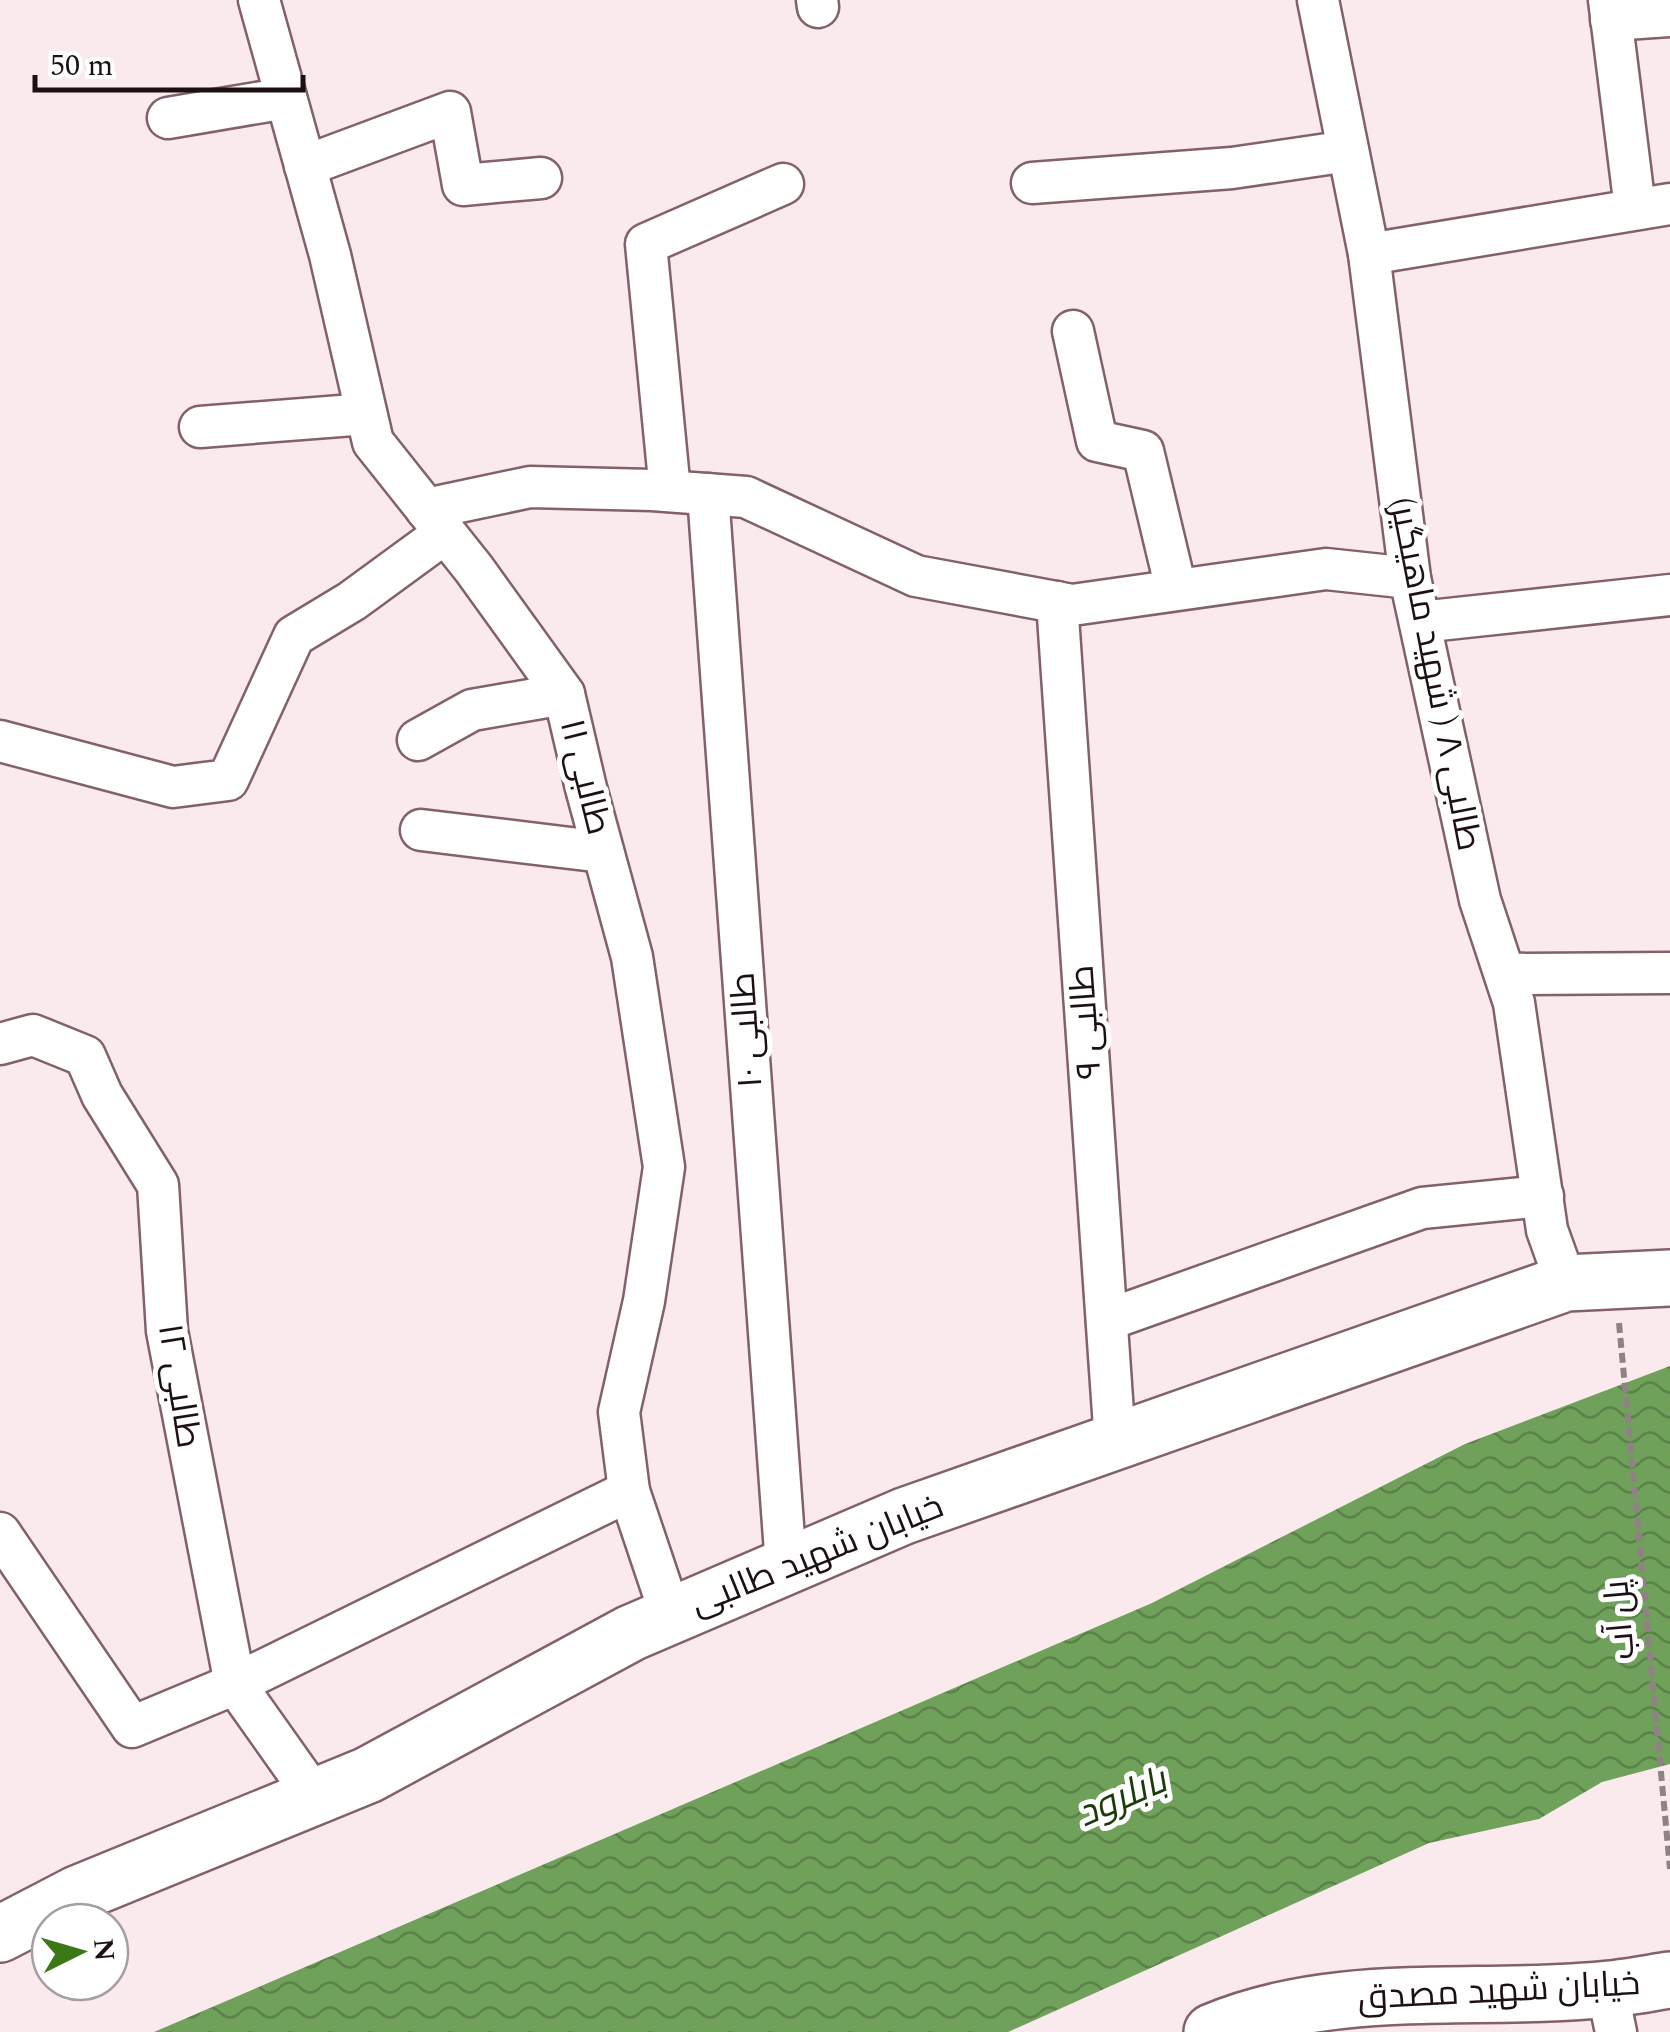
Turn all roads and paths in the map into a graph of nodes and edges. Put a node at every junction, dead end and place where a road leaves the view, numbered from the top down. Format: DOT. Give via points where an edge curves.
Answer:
graph roads {
  1 [pos="259,0"];
  2 [pos="1318,0"];
  3 [pos="1610,10"];
  4 [pos="1670,16"];
  5 [pos="286,98"];
  6 [pos="168,118"];
  7 [pos="1348,151"];
  8 [pos="305,166"];
  9 [pos="541,178"];
  10 [pos="1032,183"];
  11 [pos="783,184"];
  12 [pos="1652,206"];
  13 [pos="1370,254"];
  14 [pos="1073,331"];
  15 [pos="366,414"];
  16 [pos="200,427"];
  17 [pos="689,493"];
  18 [pos="436,521"];
  19 [pos="1410,578"];
  20 [pos="1176,589"];
  21 [pos="1670,594"];
  22 [pos="1057,602"];
  23 [pos="1420,622"];
  24 [pos="564,694"];
  25 [pos="418,740"];
  26 [pos="0,741"];
  27 [pos="421,830"];
  28 [pos="603,852"];
  29 [pos="1670,973"];
  30 [pos="1505,974"];
  31 [pos="0,1044"];
  32 [pos="1543,1196"];
  33 [pos="1670,1278"];
  34 [pos="1566,1283"];
  35 [pos="1107,1320"];
  36 [pos="1622,1366"];
  37 [pos="1115,1442"];
  38 [pos="628,1492"];
  39 [pos="0,1533"];
  40 [pos="786,1566"];
  41 [pos="670,1616"];
  42 [pos="235,1684"];
  43 [pos="315,1797"];
  44 [pos="1670,1869"];
  45 [pos="0,1934"];
  46 [pos="1670,1950"];
  47 [pos="1670,1980"];
  48 [pos="1612,2011"];
  49 [pos="1357,2015"];
  50 [pos="1212,2032"];
  1 -- 5 [label="street, طالبی ۱۱"];
  2 -- 7 [label="street, طالبی ۸ ( شهید ماهیگیر)"];
  3 -- 4 [label="street"];
  3 -- 12 [label="street"];
  5 -- 6 [label="street"];
  5 -- 8 [label="street, طالبی ۱۱"];
  7 -- 10 [label="street" via="1232,168"];
  7 -- 13 [label="street, طالبی ۸ ( شهید ماهیگیر)"];
  8 -- 9 [label="street" via="450,112 464,185"];
  8 -- 15 [label="street, طالبی ۱۱"];
  11 -- 17 [label="street, طالبی ۱۰" via="646,244"];
  12 -- 13 [label="street"];
  13 -- 19 [label="street, طالبی ۸ ( شهید ماهیگیر)"];
  14 -- 20 [label="street" via="1097,441 1143,451"];
  15 -- 16 [label="street"];
  15 -- 18 [label="street, طالبی ۱۱" via="373,442"];
  17 -- 18 [label="street" via="530,488"];
  17 -- 22 [label="street" via="746,498 916,576"];
  17 -- 40 [label="street, طالبی ۱۰"];
  18 -- 24 [label="street, طالبی ۱۱"];
  18 -- 26 [label="street" via="352,601 294,636 228,780 173,787"];
  19 -- 20 [label="street" via="1326,569"];
  19 -- 23 [label="street, طالبی ۸ ( شهید ماهیگیر)"];
  20 -- 22 [label="street"];
  21 -- 23 [label="street"];
  22 -- 35 [label="street, طالبی ۹"];
  23 -- 30 [label="street, طالبی ۸ ( شهید ماهیگیر)" via="1480,900"];
  24 -- 25 [label="street" via="472,710"];
  24 -- 28 [label="street, طالبی ۱۱"];
  27 -- 28 [label="street"];
  28 -- 38 [label="street, طالبی ۱۱" via="632,957 664,1167 619,1412"];
  29 -- 30 [label="street"];
  30 -- 32 [label="street, طالبی ۸ ( شهید ماهیگیر)"];
  31 -- 42 [label="street, طالبی ۱۲" via="33,1034 85,1056 158,1186 167,1331"];
  32 -- 34 [label="street, طالبی ۸ ( شهید ماهیگیر)"];
  32 -- 35 [label="street" via="1422,1208"];
  33 -- 34 [label="street, خیابان شهید طالبی"];
  34 -- 37 [label="street, خیابان شهید طالبی"];
  35 -- 37 [label="street, طالبی ۹"];
  36 -- 44 [label="path, پل آب"];
  37 -- 40 [label="street, خیابان شهید طالبی" via="904,1516"];
  38 -- 41 [label="street, طالبی ۱۱"];
  38 -- 42 [label="street"];
  39 -- 42 [label="street" via="132,1728"];
  40 -- 41 [label="street, خیابان شهید طالبی"];
  41 -- 43 [label="street, خیابان شهید طالبی"];
  42 -- 43 [label="street, طالبی ۱۲"];
  43 -- 45 [label="street, خیابان شهید طالبی" via="77,1894"];
  46 -- 48 [label="street"];
  47 -- 48 [label="street, خیابان شهید مصدق"];
  48 -- 49 [label="street, خیابان شهید مصدق"];
  49 -- 50 [label="street, خیابان شهید مصدق" via="1236,2022"];
}
